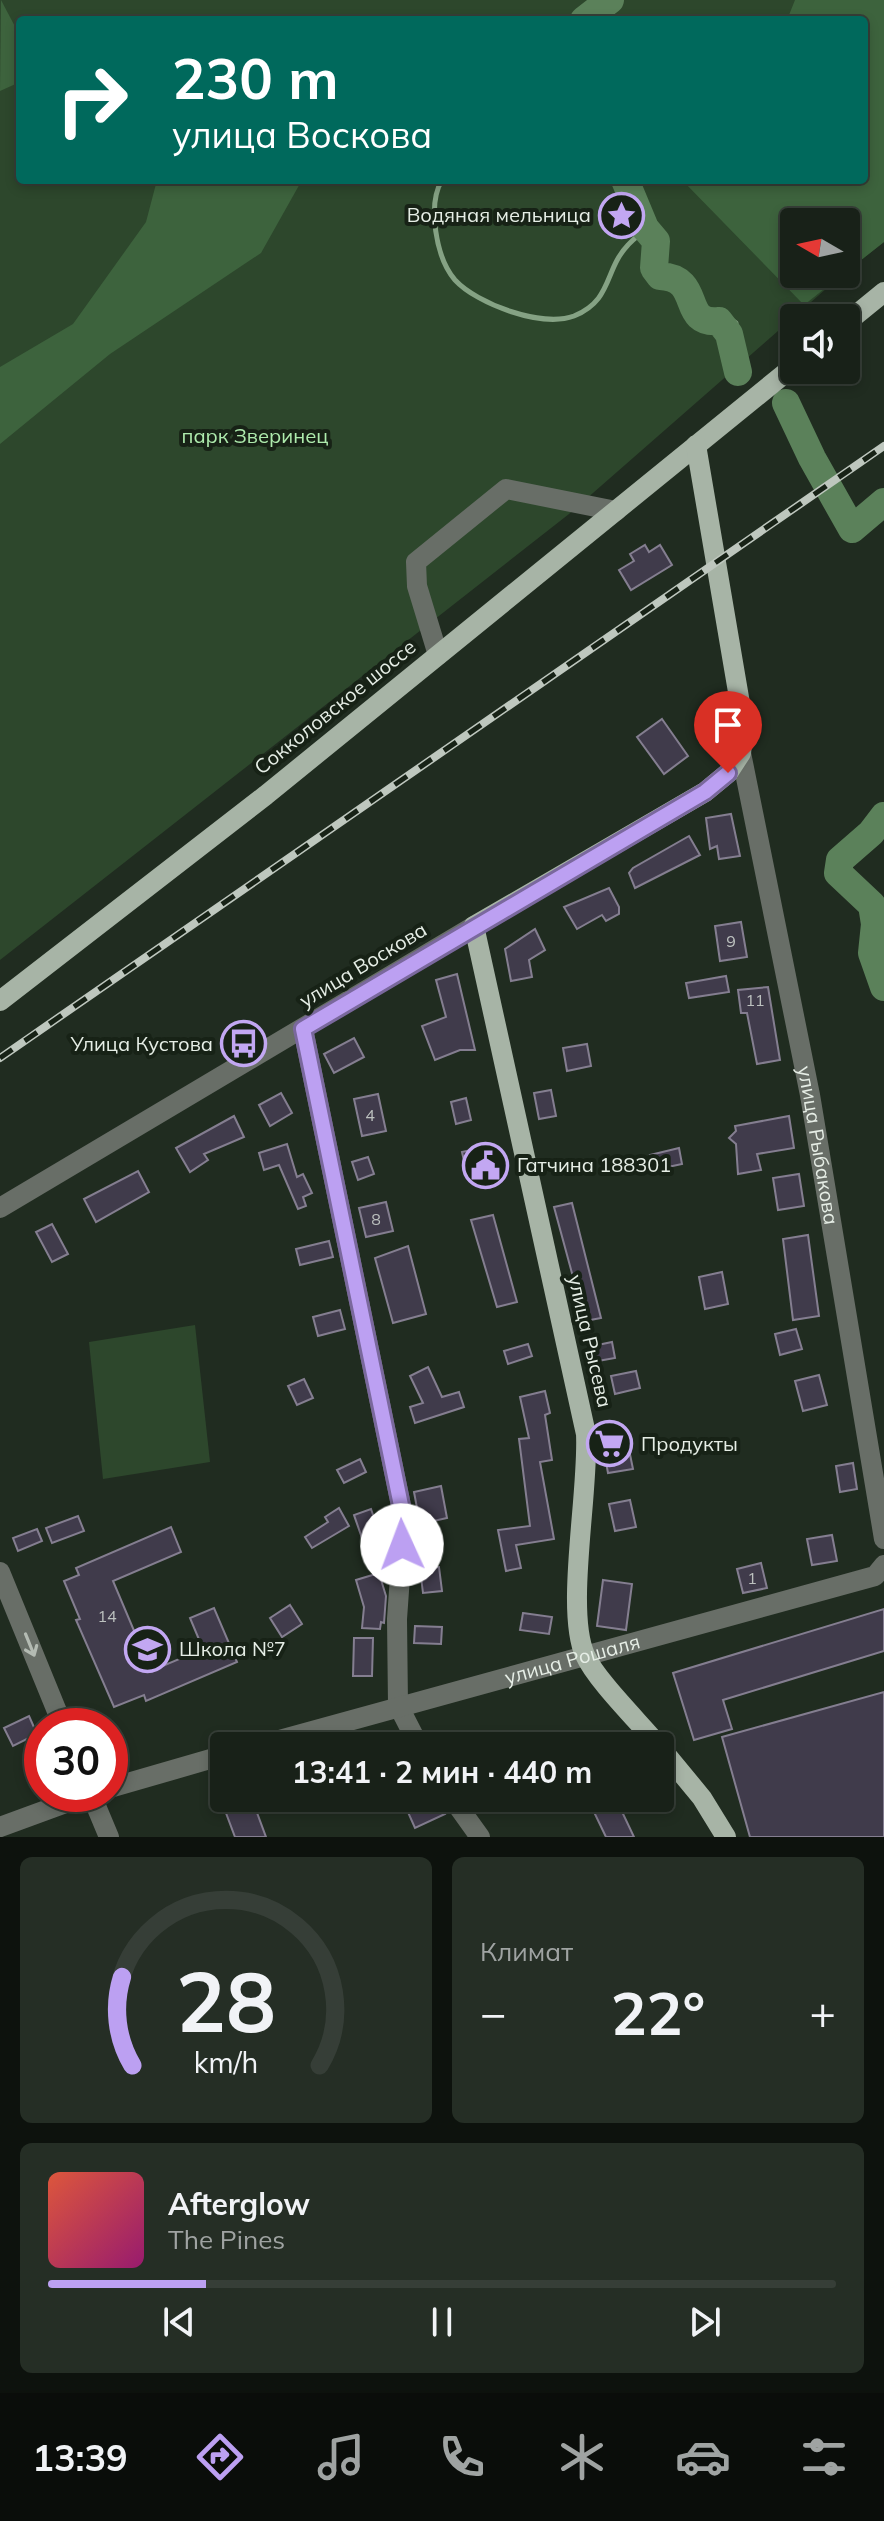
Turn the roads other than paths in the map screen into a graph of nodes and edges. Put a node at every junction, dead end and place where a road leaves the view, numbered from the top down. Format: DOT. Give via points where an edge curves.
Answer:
graph roads {
  1 [pos="884,292"];
  2 [pos="860,312"];
  3 [pos="780,377"];
  4 [pos="696,445"];
  5 [pos="616,511"];
  6 [pos="438,655"];
  7 [pos="738,778"];
  8 [pos="474,926"];
  9 [pos="0,1001"];
  10 [pos="303,1029"];
  11 [pos="0,1208"];
  12 [pos="884,1539"];
  13 [pos="884,1565"];
  14 [pos="0,1572"];
  15 [pos="586,1658"];
  16 [pos="398,1705"];
  17 [pos="56,1708"];
  18 [pos="306,1732"];
  19 [pos="412,1732"];
  20 [pos="647,1732"];
  21 [pos="210,1759"];
  22 [pos="674,1765"];
  23 [pos="128,1783"];
  24 [pos="41,1812"];
  25 [pos="98,1812"];
  26 [pos="462,1812"];
  27 [pos="0,1827"];
  28 [pos="109,1837"];
  29 [pos="480,1837"];
  30 [pos="726,1837"];
  1 -- 2 [label="main road"];
  3 -- 4 [label="main road, Сокколовское шоссе"];
  4 -- 5 [label="main road, Сокколовское шоссе"];
  4 -- 7 [label="main road, улица Воскова" via="739,684 744,727"];
  5 -- 6 [label="main road, Сокколовское шоссе"];
  5 -- 6 [label="street" via="506,489 453,531 416,562 417,586"];
  6 -- 9 [label="main road, Сокколовское шоссе"];
  7 -- 8 [label="main road, улица Воскова"];
  7 -- 12 [label="street, улица Рыбакова" via="810,1095"];
  8 -- 10 [label="street, улица Воскова"];
  8 -- 15 [label="main road, улица Рысева" via="586,1434 588,1472 575,1628"];
  10 -- 11 [label="street, улица Воскова"];
  10 -- 16 [label="street" via="404,1520"];
  13 -- 15 [label="street, улица Рошаля" via="875,1576"];
  14 -- 17 [label="street, one-way"];
  15 -- 16 [label="street, улица Рошаля"];
  15 -- 20 [label="main road, улица Рысева"];
  16 -- 18 [label="street, улица Рошаля"];
  16 -- 19 [label="street"];
  21 -- 23 [label="street"];
  22 -- 30 [label="main road, улица Рысева"];
  24 -- 27 [label="street"];
  25 -- 28 [label="street"];
  26 -- 29 [label="street"];
}
